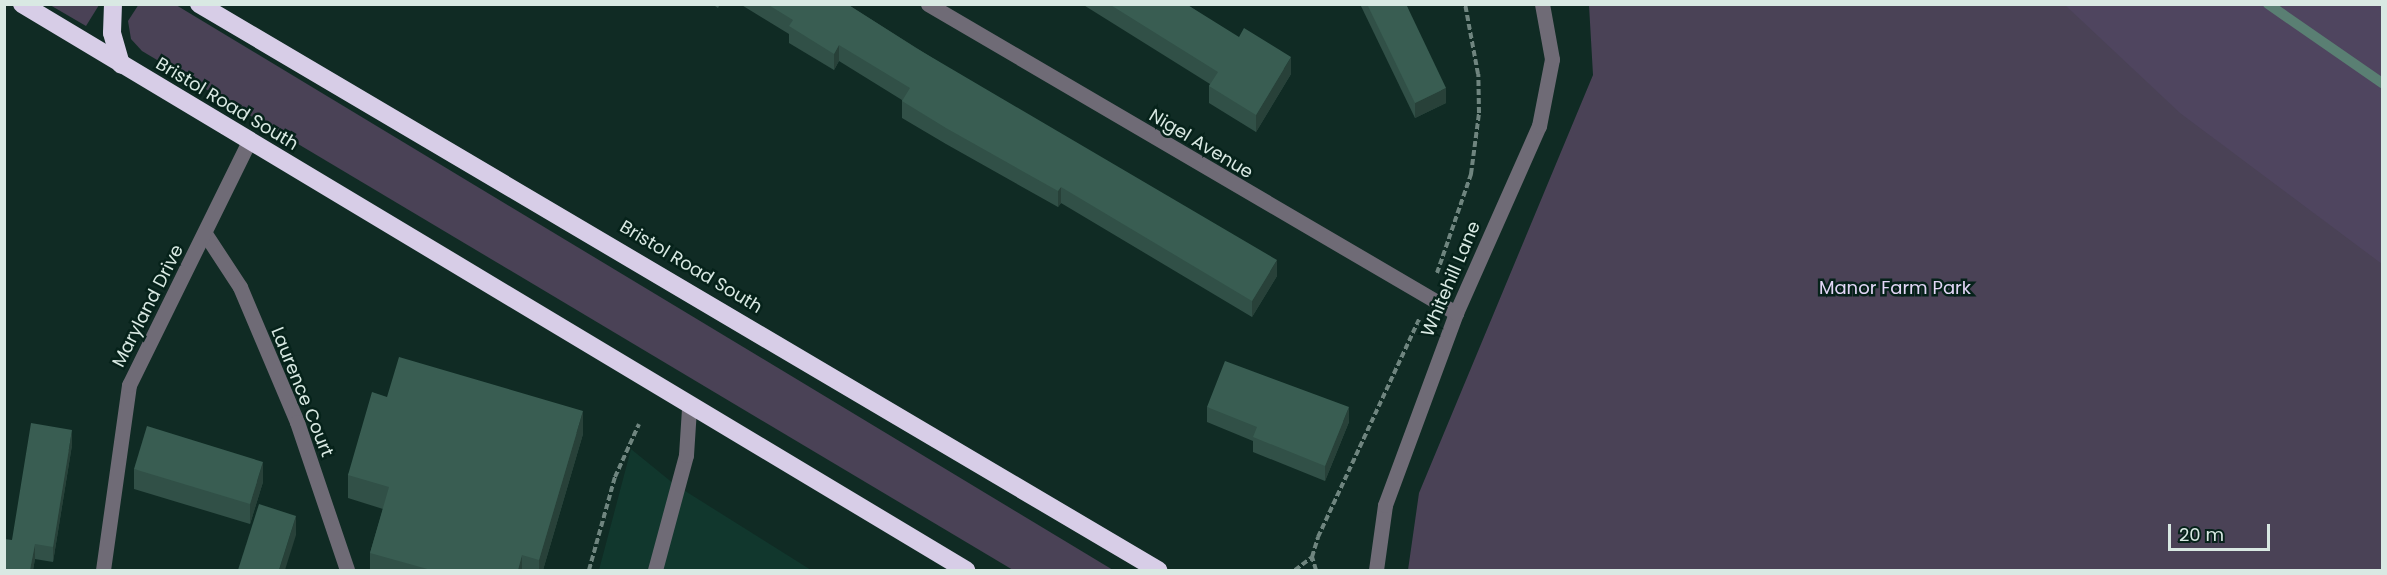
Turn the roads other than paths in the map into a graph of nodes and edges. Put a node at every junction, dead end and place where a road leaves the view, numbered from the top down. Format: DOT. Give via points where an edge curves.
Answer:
graph roads {
  1 [pos="22,4"];
  2 [pos="113,4"];
  3 [pos="199,4"];
  4 [pos="928,4"];
  5 [pos="1542,4"];
  6 [pos="121,65"];
  7 [pos="249,141"];
  8 [pos="206,235"];
  9 [pos="1456,313"];
  10 [pos="689,408"];
  11 [pos="103,570"];
  12 [pos="347,570"];
  13 [pos="655,570"];
  14 [pos="966,570"];
  15 [pos="1158,570"];
  16 [pos="1376,570"];
  1 -- 6 [label="highway, Bristol Road South"];
  2 -- 6 [label="highway" via="112,33"];
  3 -- 15 [label="highway, Bristol Road South"];
  4 -- 9 [label="street, Nigel Avenue" via="1428,301"];
  5 -- 9 [label="street, Whitehill Lane" via="1552,58 1539,126"];
  6 -- 7 [label="highway, Bristol Road South"];
  7 -- 8 [label="street, Maryland Drive" via="214,206"];
  7 -- 10 [label="highway, Bristol Road South"];
  8 -- 11 [label="street, Maryland Drive" via="129,385"];
  8 -- 12 [label="street, Laurence Court" via="240,287 297,422"];
  9 -- 16 [label="street, Whitehill Lane" via="1385,505"];
  10 -- 13 [label="street" via="686,455"];
  10 -- 14 [label="highway, Bristol Road South"];
}
